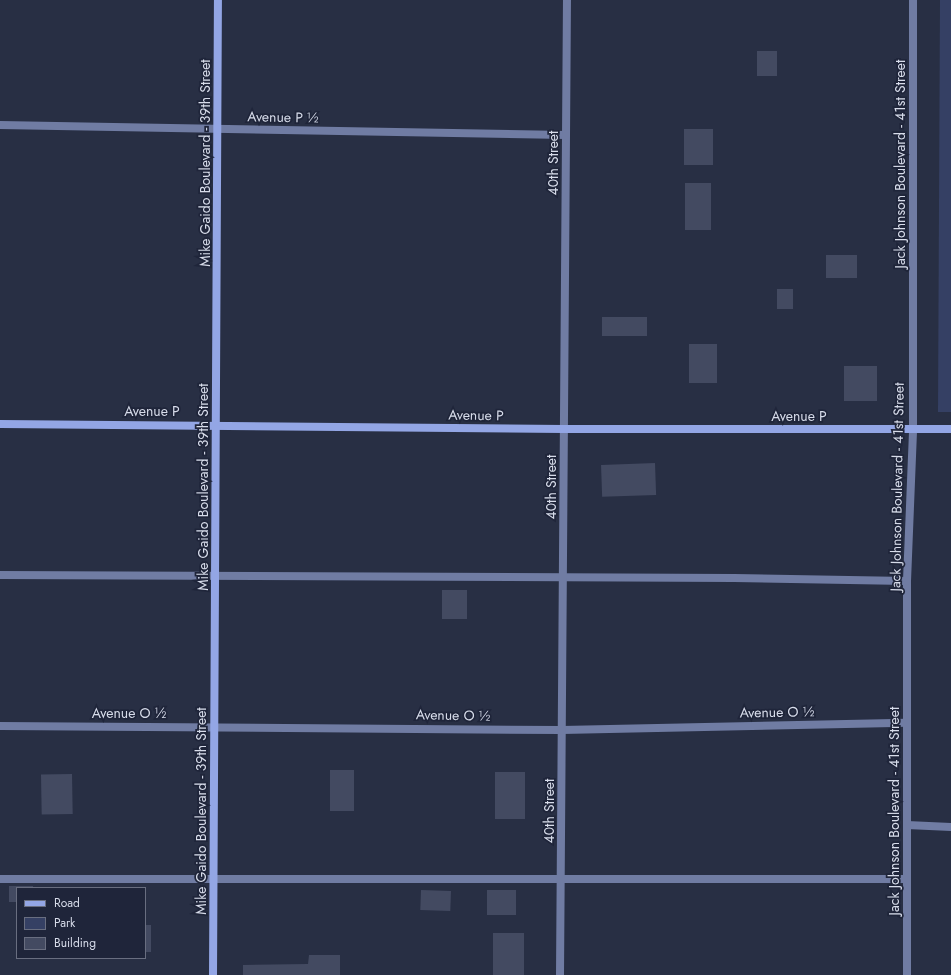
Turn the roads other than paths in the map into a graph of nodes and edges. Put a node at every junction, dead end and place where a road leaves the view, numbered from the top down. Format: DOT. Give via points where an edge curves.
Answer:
graph roads {
  1 [pos="218,0"];
  2 [pos="567,0"];
  3 [pos="913,0"];
  4 [pos="0,125"];
  5 [pos="218,128"];
  6 [pos="566,135"];
  7 [pos="0,424"];
  8 [pos="216,425"];
  9 [pos="564,429"];
  10 [pos="913,429"];
  11 [pos="951,429"];
  12 [pos="215,574"];
  13 [pos="0,575"];
  14 [pos="563,579"];
  15 [pos="907,581"];
  16 [pos="906,723"];
  17 [pos="0,726"];
  18 [pos="214,726"];
  19 [pos="562,730"];
  20 [pos="906,826"];
  21 [pos="951,827"];
  22 [pos="0,879"];
  23 [pos="213,879"];
  24 [pos="561,879"];
  25 [pos="906,879"];
  26 [pos="213,975"];
  27 [pos="560,975"];
  28 [pos="907,975"];
  1 -- 5 [label="main road, Mike Gaido Boulevard - 39th Street"];
  2 -- 6 [label="street, 40th Street"];
  3 -- 10 [label="street, Jack Johnson Boulevard - 41st Street"];
  4 -- 5 [label="street, Avenue P ½"];
  5 -- 6 [label="street, Avenue P ½"];
  5 -- 8 [label="main road, Mike Gaido Boulevard - 39th Street"];
  6 -- 9 [label="street, 40th Street"];
  7 -- 8 [label="main road, Avenue P"];
  8 -- 9 [label="main road, Avenue P"];
  8 -- 12 [label="main road, Mike Gaido Boulevard - 39th Street"];
  9 -- 10 [label="main road, Avenue P"];
  9 -- 14 [label="street, 40th Street"];
  10 -- 11 [label="main road, Avenue P"];
  10 -- 15 [label="street, Jack Johnson Boulevard - 41st Street"];
  12 -- 13 [label="street"];
  12 -- 14 [label="street"];
  12 -- 18 [label="main road, Mike Gaido Boulevard - 39th Street"];
  14 -- 15 [label="street"];
  14 -- 19 [label="street, 40th Street"];
  15 -- 16 [label="street, Jack Johnson Boulevard - 41st Street"];
  16 -- 19 [label="street, Avenue O ½"];
  16 -- 20 [label="street, Jack Johnson Boulevard - 41st Street"];
  17 -- 18 [label="street, Avenue O ½"];
  18 -- 19 [label="street, Avenue O ½"];
  18 -- 23 [label="main road, Mike Gaido Boulevard - 39th Street"];
  19 -- 24 [label="street, 40th Street"];
  20 -- 21 [label="street"];
  20 -- 25 [label="street, Jack Johnson Boulevard - 41st Street"];
  22 -- 23 [label="street"];
  23 -- 24 [label="street"];
  23 -- 26 [label="main road, Mike Gaido Boulevard - 39th Street"];
  24 -- 25 [label="street"];
  24 -- 27 [label="street, 40th Street"];
  25 -- 28 [label="street, Jack Johnson Boulevard - 41st Street"];
}
